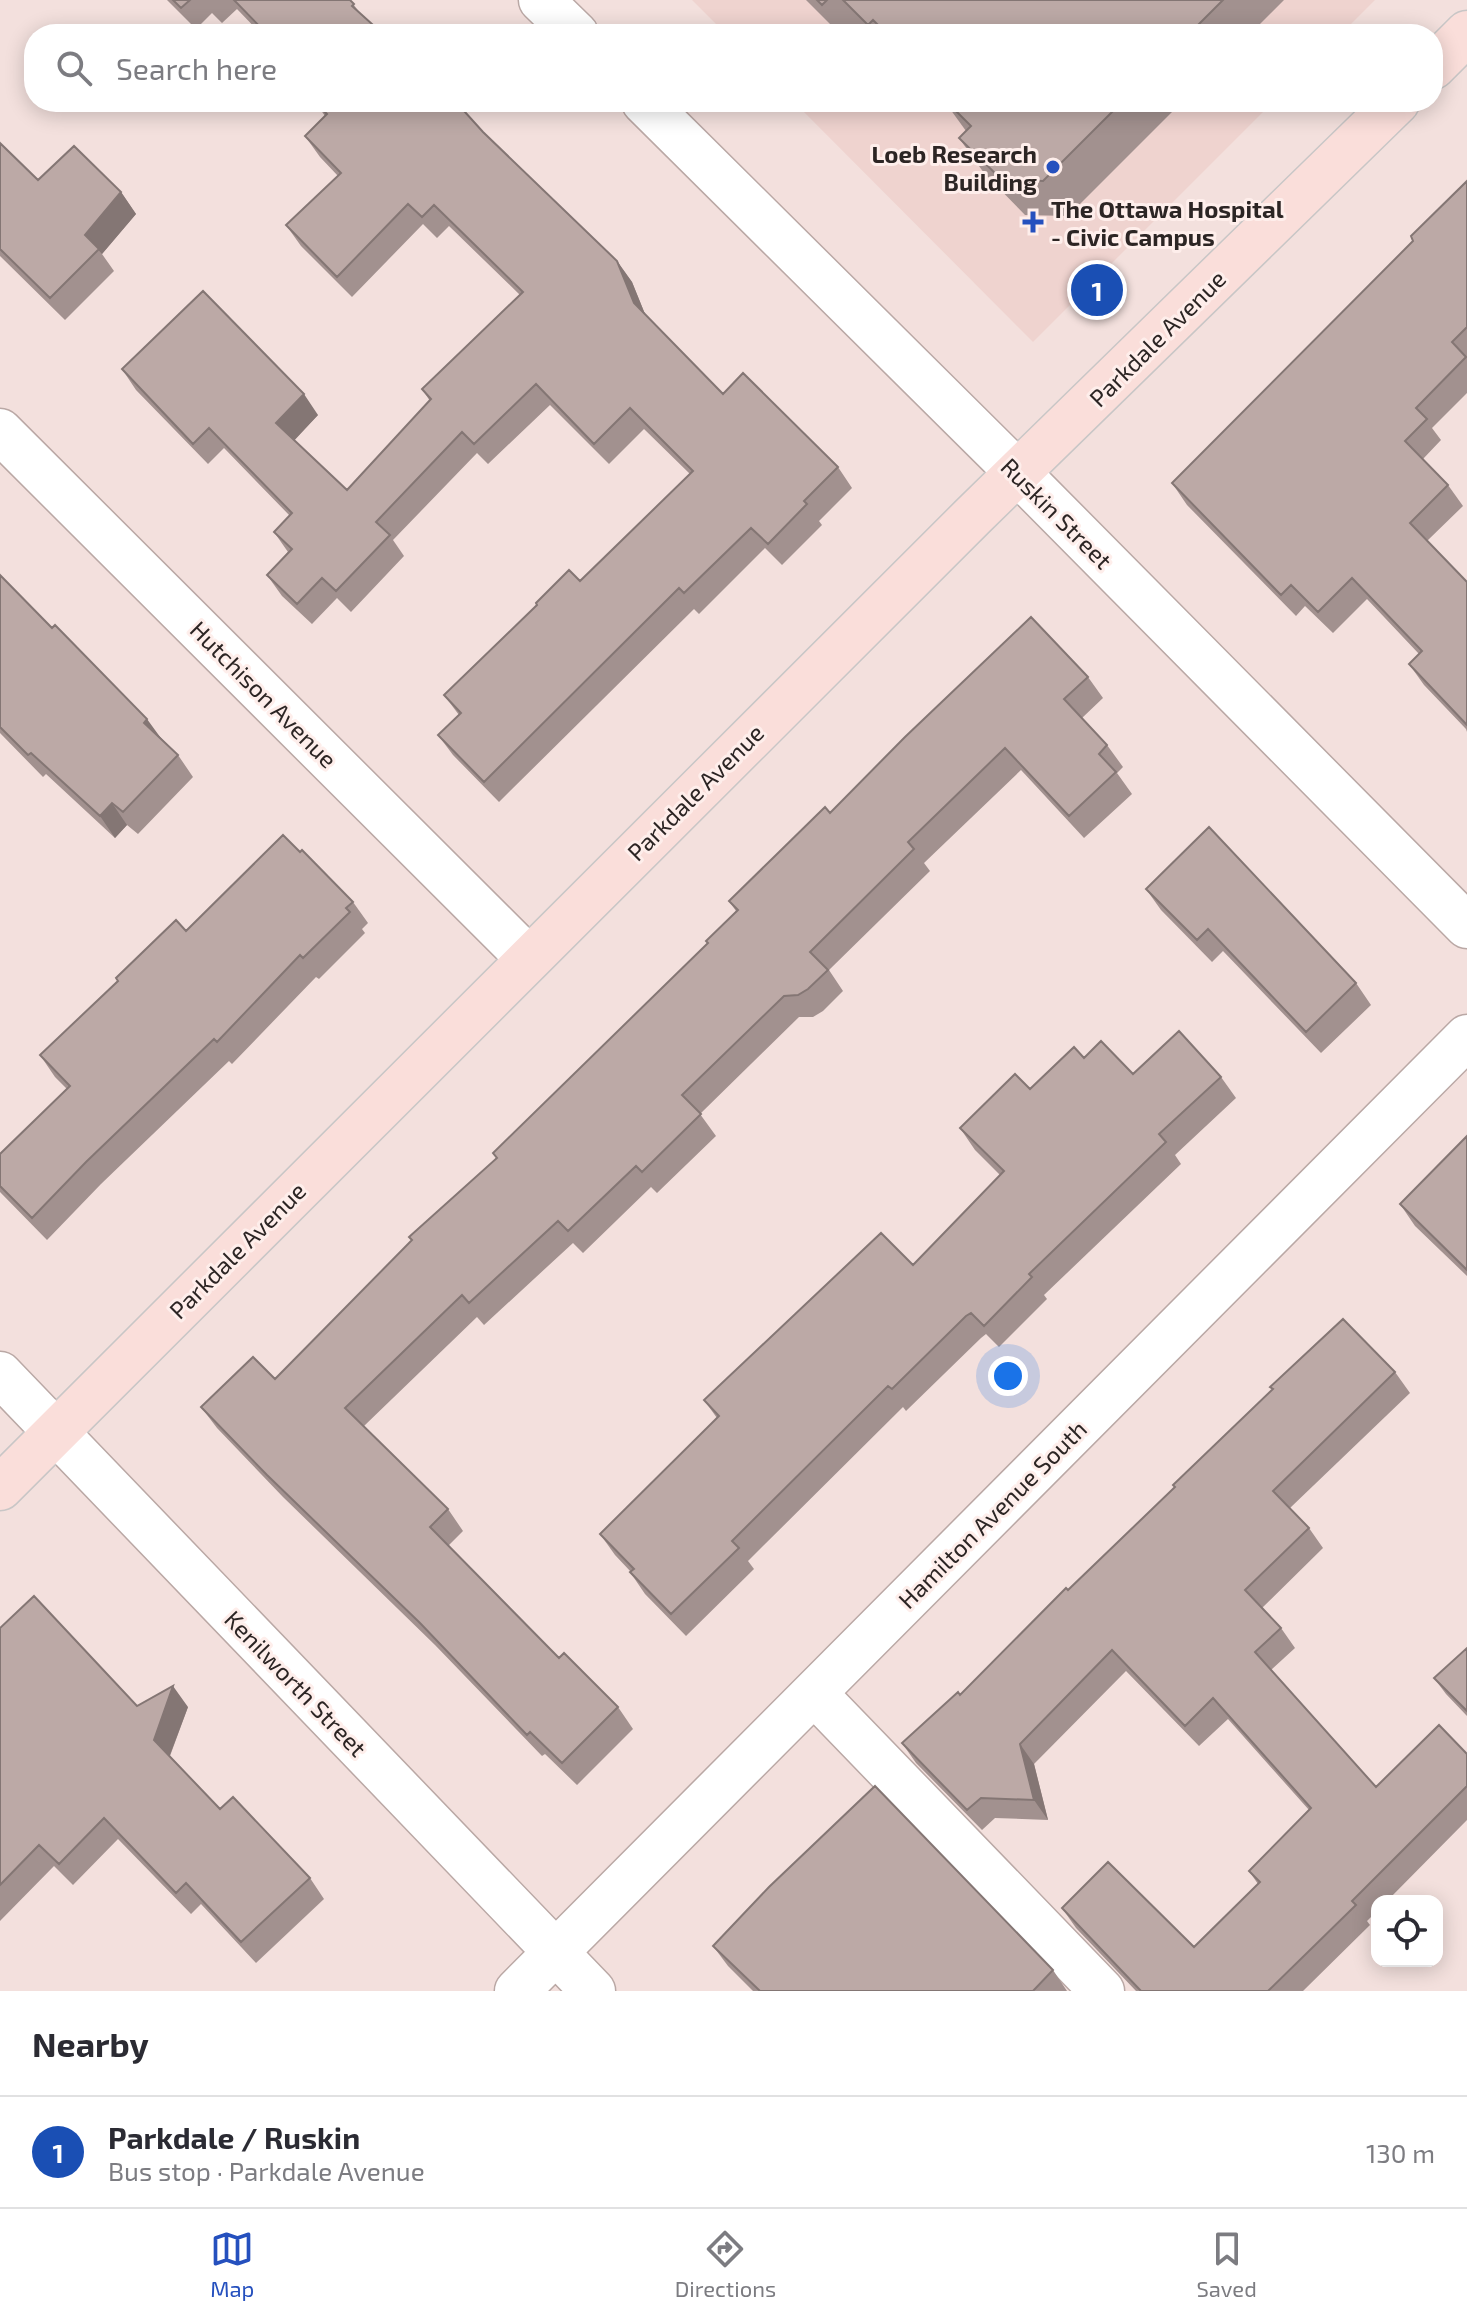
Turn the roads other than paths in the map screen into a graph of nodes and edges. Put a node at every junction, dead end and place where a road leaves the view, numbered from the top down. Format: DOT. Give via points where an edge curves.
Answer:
graph roads {
  1 [pos="541,0"];
  2 [pos="566,24"];
  3 [pos="1467,33"];
  4 [pos="1443,57"];
  5 [pos="654,112"];
  6 [pos="1387,112"];
  7 [pos="0,431"];
  8 [pos="1019,474"];
  9 [pos="1467,926"];
  10 [pos="528,958"];
  11 [pos="1467,1037"];
  12 [pos="0,1374"];
  13 [pos="56,1432"];
  14 [pos="0,1488"];
  15 [pos="814,1693"];
  16 [pos="554,1953"];
  17 [pos="517,1991"];
  18 [pos="593,1991"];
  19 [pos="1102,1991"];
  1 -- 2 [label="street"];
  3 -- 4 [label="main road"];
  5 -- 8 [label="street, Ruskin Street"];
  6 -- 8 [label="main road, Parkdale Avenue"];
  7 -- 10 [label="street, Hutchison Avenue"];
  8 -- 9 [label="street, Ruskin Street"];
  8 -- 10 [label="main road, Parkdale Avenue"];
  10 -- 13 [label="main road, Parkdale Avenue"];
  11 -- 15 [label="street, Hamilton Avenue South"];
  12 -- 13 [label="street, Kenilworth Street"];
  13 -- 14 [label="main road, Parkdale Avenue"];
  13 -- 16 [label="street, Kenilworth Street"];
  15 -- 16 [label="street, Hamilton Avenue South"];
  15 -- 19 [label="street"];
  16 -- 17 [label="street, Hamilton Avenue South"];
  16 -- 18 [label="street, Kenilworth Street"];
}
